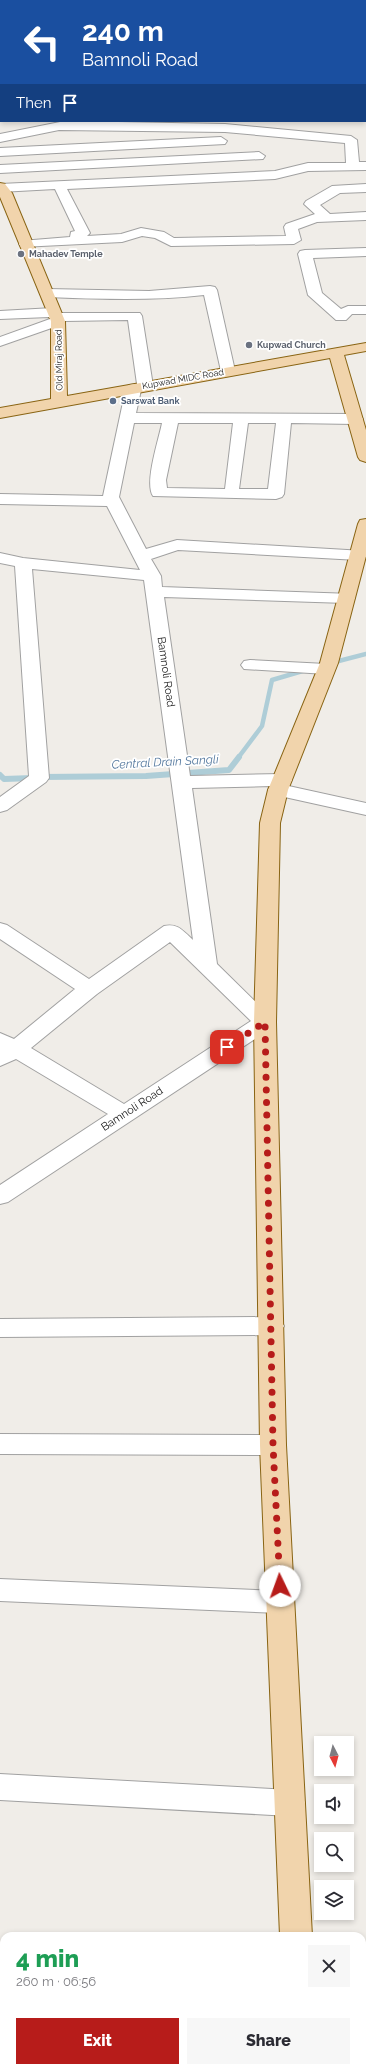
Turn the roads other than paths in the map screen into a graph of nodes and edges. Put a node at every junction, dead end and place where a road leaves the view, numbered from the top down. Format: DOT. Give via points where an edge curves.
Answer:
graph roads {
  1 [pos="73,122"];
  2 [pos="60,126"];
  3 [pos="241,126"];
  4 [pos="28,131"];
  5 [pos="0,138"];
  6 [pos="49,150"];
  7 [pos="0,152"];
  8 [pos="259,156"];
  9 [pos="360,165"];
  10 [pos="0,169"];
  11 [pos="59,185"];
  12 [pos="366,188"];
  13 [pos="1,190"];
  14 [pos="366,216"];
  15 [pos="317,218"];
  16 [pos="294,240"];
  17 [pos="78,241"];
  18 [pos="26,244"];
  19 [pos="366,252"];
  20 [pos="305,254"];
  21 [pos="47,293"];
  22 [pos="366,310"];
  23 [pos="3,315"];
  24 [pos="53,319"];
  25 [pos="0,342"];
  26 [pos="366,347"];
  27 [pos="336,352"];
  28 [pos="228,371"];
  29 [pos="139,387"];
  30 [pos="59,401"];
  31 [pos="0,413"];
  32 [pos="128,418"];
  33 [pos="171,418"];
  34 [pos="241,419"];
  35 [pos="284,419"];
  36 [pos="355,419"];
  37 [pos="366,457"];
  38 [pos="232,487"];
  39 [pos="0,499"];
  40 [pos="113,501"];
  41 [pos="366,524"];
  42 [pos="358,555"];
  43 [pos="142,556"];
  44 [pos="0,558"];
  45 [pos="23,563"];
  46 [pos="153,584"];
  47 [pos="346,598"];
  48 [pos="250,665"];
  49 [pos="326,669"];
  50 [pos="181,782"];
  51 [pos="280,785"];
  52 [pos="0,806"];
  53 [pos="366,808"];
  54 [pos="0,929"];
  55 [pos="207,966"];
  56 [pos="88,989"];
  57 [pos="265,1022"];
  58 [pos="5,1049"];
  59 [pos="124,1114"];
  60 [pos="0,1196"];
  61 [pos="271,1326"];
  62 [pos="0,1328"];
  63 [pos="0,1444"];
  64 [pos="273,1445"];
  65 [pos="0,1590"];
  66 [pos="280,1602"];
  67 [pos="0,1787"];
  68 [pos="290,1803"];
  69 [pos="296,1932"];
  1 -- 2 [label="street"];
  2 -- 3 [label="street"];
  2 -- 4 [label="street" via="48,130"];
  3 -- 6 [label="street" via="235,141"];
  3 -- 9 [label="street" via="352,140"];
  4 -- 5 [label="street"];
  4 -- 6 [label="street"];
  6 -- 7 [label="street"];
  8 -- 10 [label="street"];
  9 -- 11 [label="street" via="308,167 275,175"];
  11 -- 13 [label="street"];
  11 -- 17 [label="street" via="83,233 76,235"];
  12 -- 15 [label="street" via="337,189 311,204 324,215"];
  13 -- 18 [label="main road, Old Miraj Road"];
  14 -- 15 [label="street"];
  15 -- 16 [label="street" via="291,227"];
  16 -- 17 [label="street" via="171,242 159,235 141,232 122,238"];
  16 -- 20 [label="street"];
  17 -- 18 [label="street"];
  18 -- 21 [label="main road, Old Miraj Road"];
  19 -- 20 [label="street"];
  20 -- 22 [label="street" via="315,295 341,317 348,310"];
  21 -- 24 [label="main road, Old Miraj Road"];
  21 -- 28 [label="street" via="179,295 210,290"];
  23 -- 24 [label="street"];
  24 -- 25 [label="street"];
  24 -- 29 [label="street" via="135,316"];
  24 -- 30 [label="main road, Old Miraj Road"];
  26 -- 27 [label="main road, Kupwad MIDC Road"];
  27 -- 28 [label="main road, Kupwad MIDC Road"];
  27 -- 36 [label="main road"];
  28 -- 29 [label="main road, Kupwad MIDC Road"];
  29 -- 30 [label="main road, Kupwad MIDC Road"];
  29 -- 32 [label="street"];
  30 -- 31 [label="main road, Kupwad MIDC Road"];
  32 -- 33 [label="street"];
  32 -- 40 [label="street" via="111,497"];
  33 -- 34 [label="street"];
  33 -- 35 [label="street" via="158,480 159,493 276,494"];
  34 -- 35 [label="street"];
  34 -- 38 [label="street"];
  35 -- 36 [label="street"];
  36 -- 37 [label="main road"];
  39 -- 40 [label="street"];
  40 -- 43 [label="street, Bamnoli Road"];
  41 -- 42 [label="main road"];
  42 -- 43 [label="street" via="177,545"];
  42 -- 47 [label="main road"];
  43 -- 46 [label="street, Bamnoli Road"];
  44 -- 45 [label="street"];
  45 -- 46 [label="street"];
  45 -- 52 [label="street" via="38,778"];
  46 -- 47 [label="street"];
  46 -- 50 [label="street, Bamnoli Road"];
  47 -- 49 [label="main road"];
  48 -- 49 [label="street"];
  49 -- 51 [label="main road"];
  50 -- 51 [label="street"];
  50 -- 55 [label="street, Bamnoli Road"];
  51 -- 53 [label="street"];
  51 -- 57 [label="main road" via="270,823"];
  54 -- 56 [label="street"];
  55 -- 56 [label="street" via="171,931"];
  55 -- 57 [label="street"];
  56 -- 58 [label="street"];
  57 -- 59 [label="street, Bamnoli Road"];
  57 -- 61 [label="main road"];
  58 -- 59 [label="street"];
  59 -- 60 [label="street, Bamnoli Road"];
  61 -- 62 [label="street"];
  61 -- 64 [label="main road"];
  63 -- 64 [label="street"];
  64 -- 66 [label="main road"];
  65 -- 66 [label="street"];
  66 -- 68 [label="main road"];
  67 -- 68 [label="street"];
  68 -- 69 [label="main road"];
}
